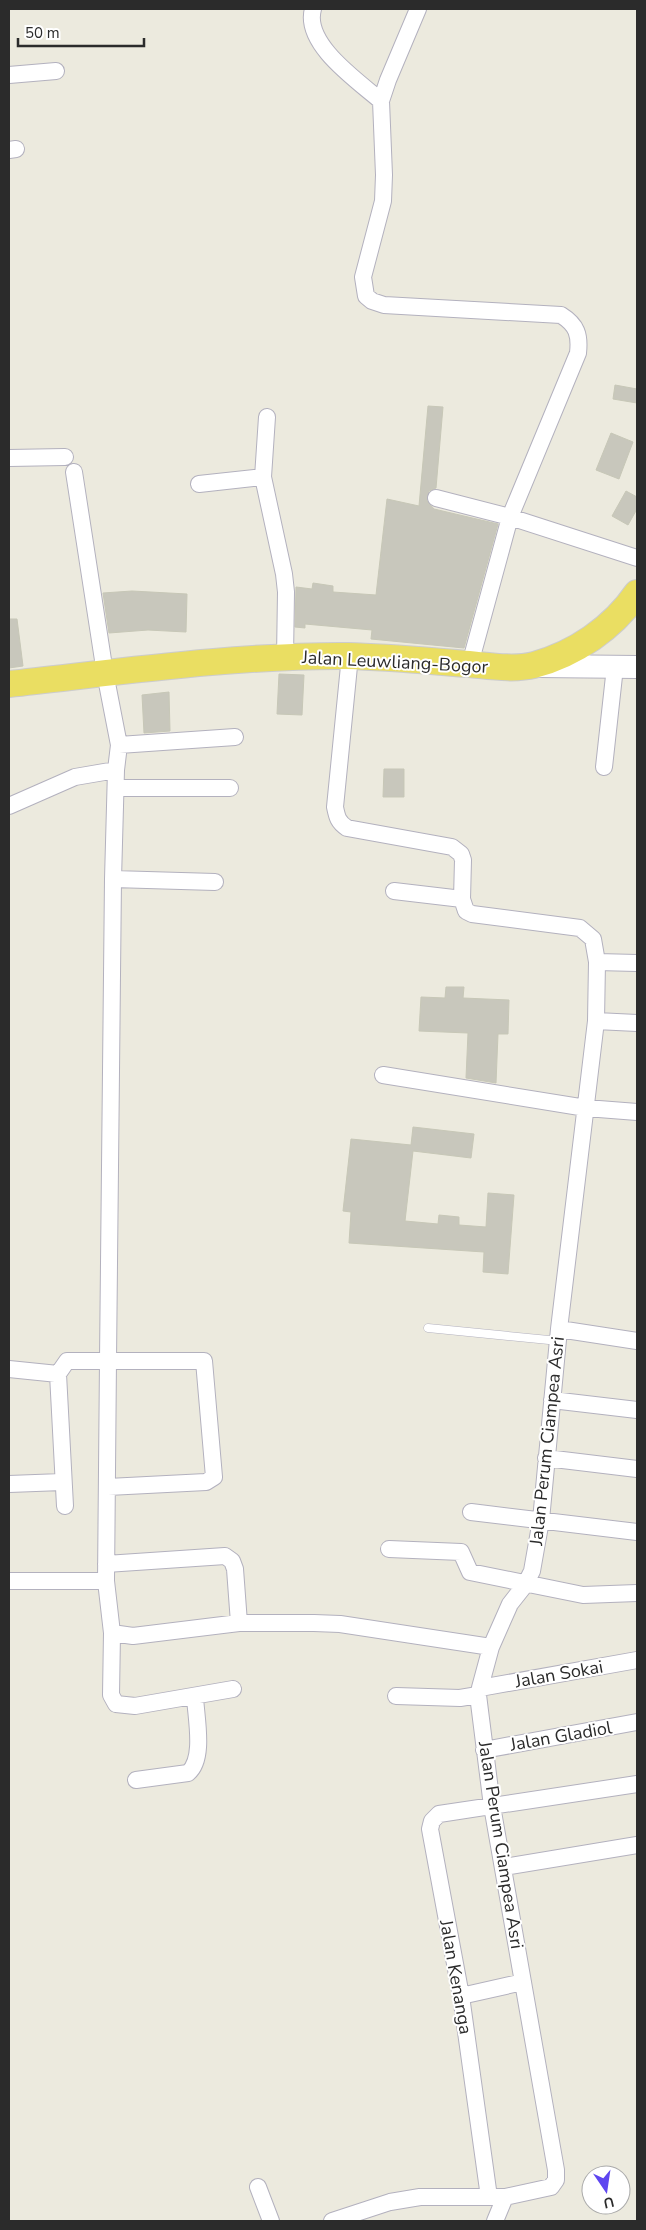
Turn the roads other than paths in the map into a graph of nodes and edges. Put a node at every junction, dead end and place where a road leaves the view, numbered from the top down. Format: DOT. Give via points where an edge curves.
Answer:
graph roads {
  1 [pos="313,9"];
  2 [pos="418,9"];
  3 [pos="56,70"];
  4 [pos="9,75"];
  5 [pos="381,102"];
  6 [pos="267,416"];
  7 [pos="65,457"];
  8 [pos="9,458"];
  9 [pos="74,472"];
  10 [pos="263,477"];
  11 [pos="199,484"];
  12 [pos="436,498"];
  13 [pos="510,516"];
  14 [pos="637,558"];
  15 [pos="637,593"];
  16 [pos="350,656"];
  17 [pos="285,657"];
  18 [pos="470,664"];
  19 [pos="532,666"];
  20 [pos="615,667"];
  21 [pos="637,667"];
  22 [pos="105,673"];
  23 [pos="9,684"];
  24 [pos="235,737"];
  25 [pos="119,745"];
  26 [pos="604,767"];
  27 [pos="116,770"];
  28 [pos="116,788"];
  29 [pos="230,788"];
  30 [pos="9,806"];
  31 [pos="113,879"];
  32 [pos="215,882"];
  33 [pos="394,892"];
  34 [pos="462,899"];
  35 [pos="597,962"];
  36 [pos="637,963"];
  37 [pos="596,1020"];
  38 [pos="637,1023"];
  39 [pos="382,1076"];
  40 [pos="586,1108"];
  41 [pos="637,1112"];
  42 [pos="428,1328"];
  43 [pos="559,1335"];
  44 [pos="637,1341"];
  45 [pos="108,1360"];
  46 [pos="9,1368"];
  47 [pos="58,1374"];
  48 [pos="560,1401"];
  49 [pos="637,1410"];
  50 [pos="546,1458"];
  51 [pos="637,1469"];
  52 [pos="62,1482"];
  53 [pos="9,1484"];
  54 [pos="108,1487"];
  55 [pos="65,1506"];
  56 [pos="470,1512"];
  57 [pos="541,1520"];
  58 [pos="637,1532"];
  59 [pos="389,1549"];
  60 [pos="106,1572"];
  61 [pos="9,1581"];
  62 [pos="524,1585"];
  63 [pos="637,1594"];
  64 [pos="239,1623"];
  65 [pos="112,1633"];
  66 [pos="491,1647"];
  67 [pos="637,1660"];
  68 [pos="233,1690"];
  69 [pos="479,1691"];
  70 [pos="396,1696"];
  71 [pos="195,1697"];
  72 [pos="637,1722"];
  73 [pos="484,1750"];
  74 [pos="136,1780"];
  75 [pos="637,1784"];
  76 [pos="492,1806"];
  77 [pos="637,1845"];
  78 [pos="504,1866"];
  79 [pos="523,1982"];
  80 [pos="461,1996"];
  81 [pos="258,2187"];
  82 [pos="497,2197"];
  83 [pos="271,2221"];
  84 [pos="332,2221"];
  85 [pos="494,2221"];
  1 -- 5 [label="street" via="312,30 321,46"];
  2 -- 5 [label="street"];
  3 -- 4 [label="street"];
  5 -- 13 [label="street" via="383,201 363,277 366,296 372,302 384,305 561,315 577,330 580,340 578,354"];
  6 -- 10 [label="street"];
  7 -- 8 [label="street"];
  9 -- 22 [label="street"];
  10 -- 11 [label="street"];
  10 -- 17 [label="street" via="285,583"];
  12 -- 13 [label="street"];
  13 -- 14 [label="street"];
  13 -- 18 [label="street"];
  15 -- 19 [label="highway, Jalan Leuwliang-Bogor" via="599,634 570,652"];
  16 -- 17 [label="highway, Jalan Leuwliang-Bogor"];
  16 -- 18 [label="highway, Jalan Leuwliang-Bogor"];
  16 -- 34 [label="street" via="335,807 337,818 347,828 457,850 463,860"];
  17 -- 22 [label="highway, Jalan Leuwliang-Bogor"];
  18 -- 19 [label="highway, Jalan Leuwliang-Bogor"];
  19 -- 20 [label="main road"];
  20 -- 21 [label="main road"];
  20 -- 26 [label="street"];
  22 -- 23 [label="highway, Jalan Leuwliang-Bogor"];
  22 -- 25 [label="street"];
  24 -- 25 [label="street"];
  25 -- 27 [label="street"];
  27 -- 28 [label="street"];
  27 -- 30 [label="street" via="75,776"];
  28 -- 29 [label="street"];
  28 -- 31 [label="street"];
  31 -- 32 [label="street"];
  31 -- 45 [label="street"];
  33 -- 34 [label="street"];
  34 -- 35 [label="street, Jalan Perum Ciampea Asri" via="466,911 472,914 580,928 593,939"];
  35 -- 36 [label="street"];
  35 -- 37 [label="street, Jalan Perum Ciampea Asri"];
  37 -- 38 [label="street"];
  37 -- 40 [label="street, Jalan Perum Ciampea Asri"];
  39 -- 40 [label="street"];
  40 -- 41 [label="street"];
  40 -- 43 [label="street, Jalan Perum Ciampea Asri"];
  42 -- 43 [label="lane"];
  43 -- 44 [label="street"];
  43 -- 48 [label="street, Jalan Perum Ciampea Asri"];
  45 -- 47 [label="street" via="67,1360"];
  45 -- 54 [label="street"];
  45 -- 54 [label="street" via="204,1361 214,1477 206,1482"];
  46 -- 47 [label="street"];
  47 -- 52 [label="street"];
  48 -- 49 [label="street"];
  48 -- 50 [label="street, Jalan Perum Ciampea Asri"];
  50 -- 51 [label="street"];
  50 -- 57 [label="street, Jalan Perum Ciampea Asri"];
  52 -- 53 [label="street"];
  52 -- 55 [label="street"];
  54 -- 60 [label="street"];
  56 -- 57 [label="street"];
  57 -- 58 [label="street"];
  57 -- 62 [label="street, Jalan Perum Ciampea Asri" via="532,1571"];
  59 -- 62 [label="street" via="460,1552 470,1572"];
  60 -- 61 [label="street"];
  60 -- 64 [label="street" via="225,1556 236,1569"];
  60 -- 65 [label="street"];
  62 -- 63 [label="street" via="583,1595"];
  62 -- 66 [label="street, Jalan Perum Ciampea Asri" via="510,1604"];
  64 -- 65 [label="street" via="133,1636"];
  64 -- 66 [label="street" via="340,1624"];
  65 -- 71 [label="street" via="111,1695 116,1704 135,1706"];
  66 -- 69 [label="street, Jalan Perum Ciampea Asri"];
  67 -- 69 [label="street, Jalan Sokai"];
  68 -- 71 [label="street"];
  69 -- 70 [label="street, Jalan Sokai" via="460,1698"];
  69 -- 73 [label="street, Jalan Perum Ciampea Asri"];
  71 -- 74 [label="street" via="198,1750 194,1768 188,1773"];
  72 -- 73 [label="street, Jalan Gladiol"];
  73 -- 76 [label="street, Jalan Perum Ciampea Asri"];
  75 -- 76 [label="street"];
  76 -- 78 [label="street, Jalan Perum Ciampea Asri"];
  76 -- 80 [label="street, Jalan Kenanga" via="439,1814 430,1829"];
  77 -- 78 [label="street"];
  78 -- 79 [label="street, Jalan Perum Ciampea Asri"];
  79 -- 80 [label="street"];
  79 -- 82 [label="street, Jalan Perum Ciampea Asri" via="556,2180 551,2187"];
  80 -- 82 [label="street, Jalan Kenanga"];
  81 -- 83 [label="street"];
  82 -- 84 [label="street, Jalan Perum Ciampea Asri" via="420,2197 390,2202"];
  82 -- 85 [label="street"];
}
